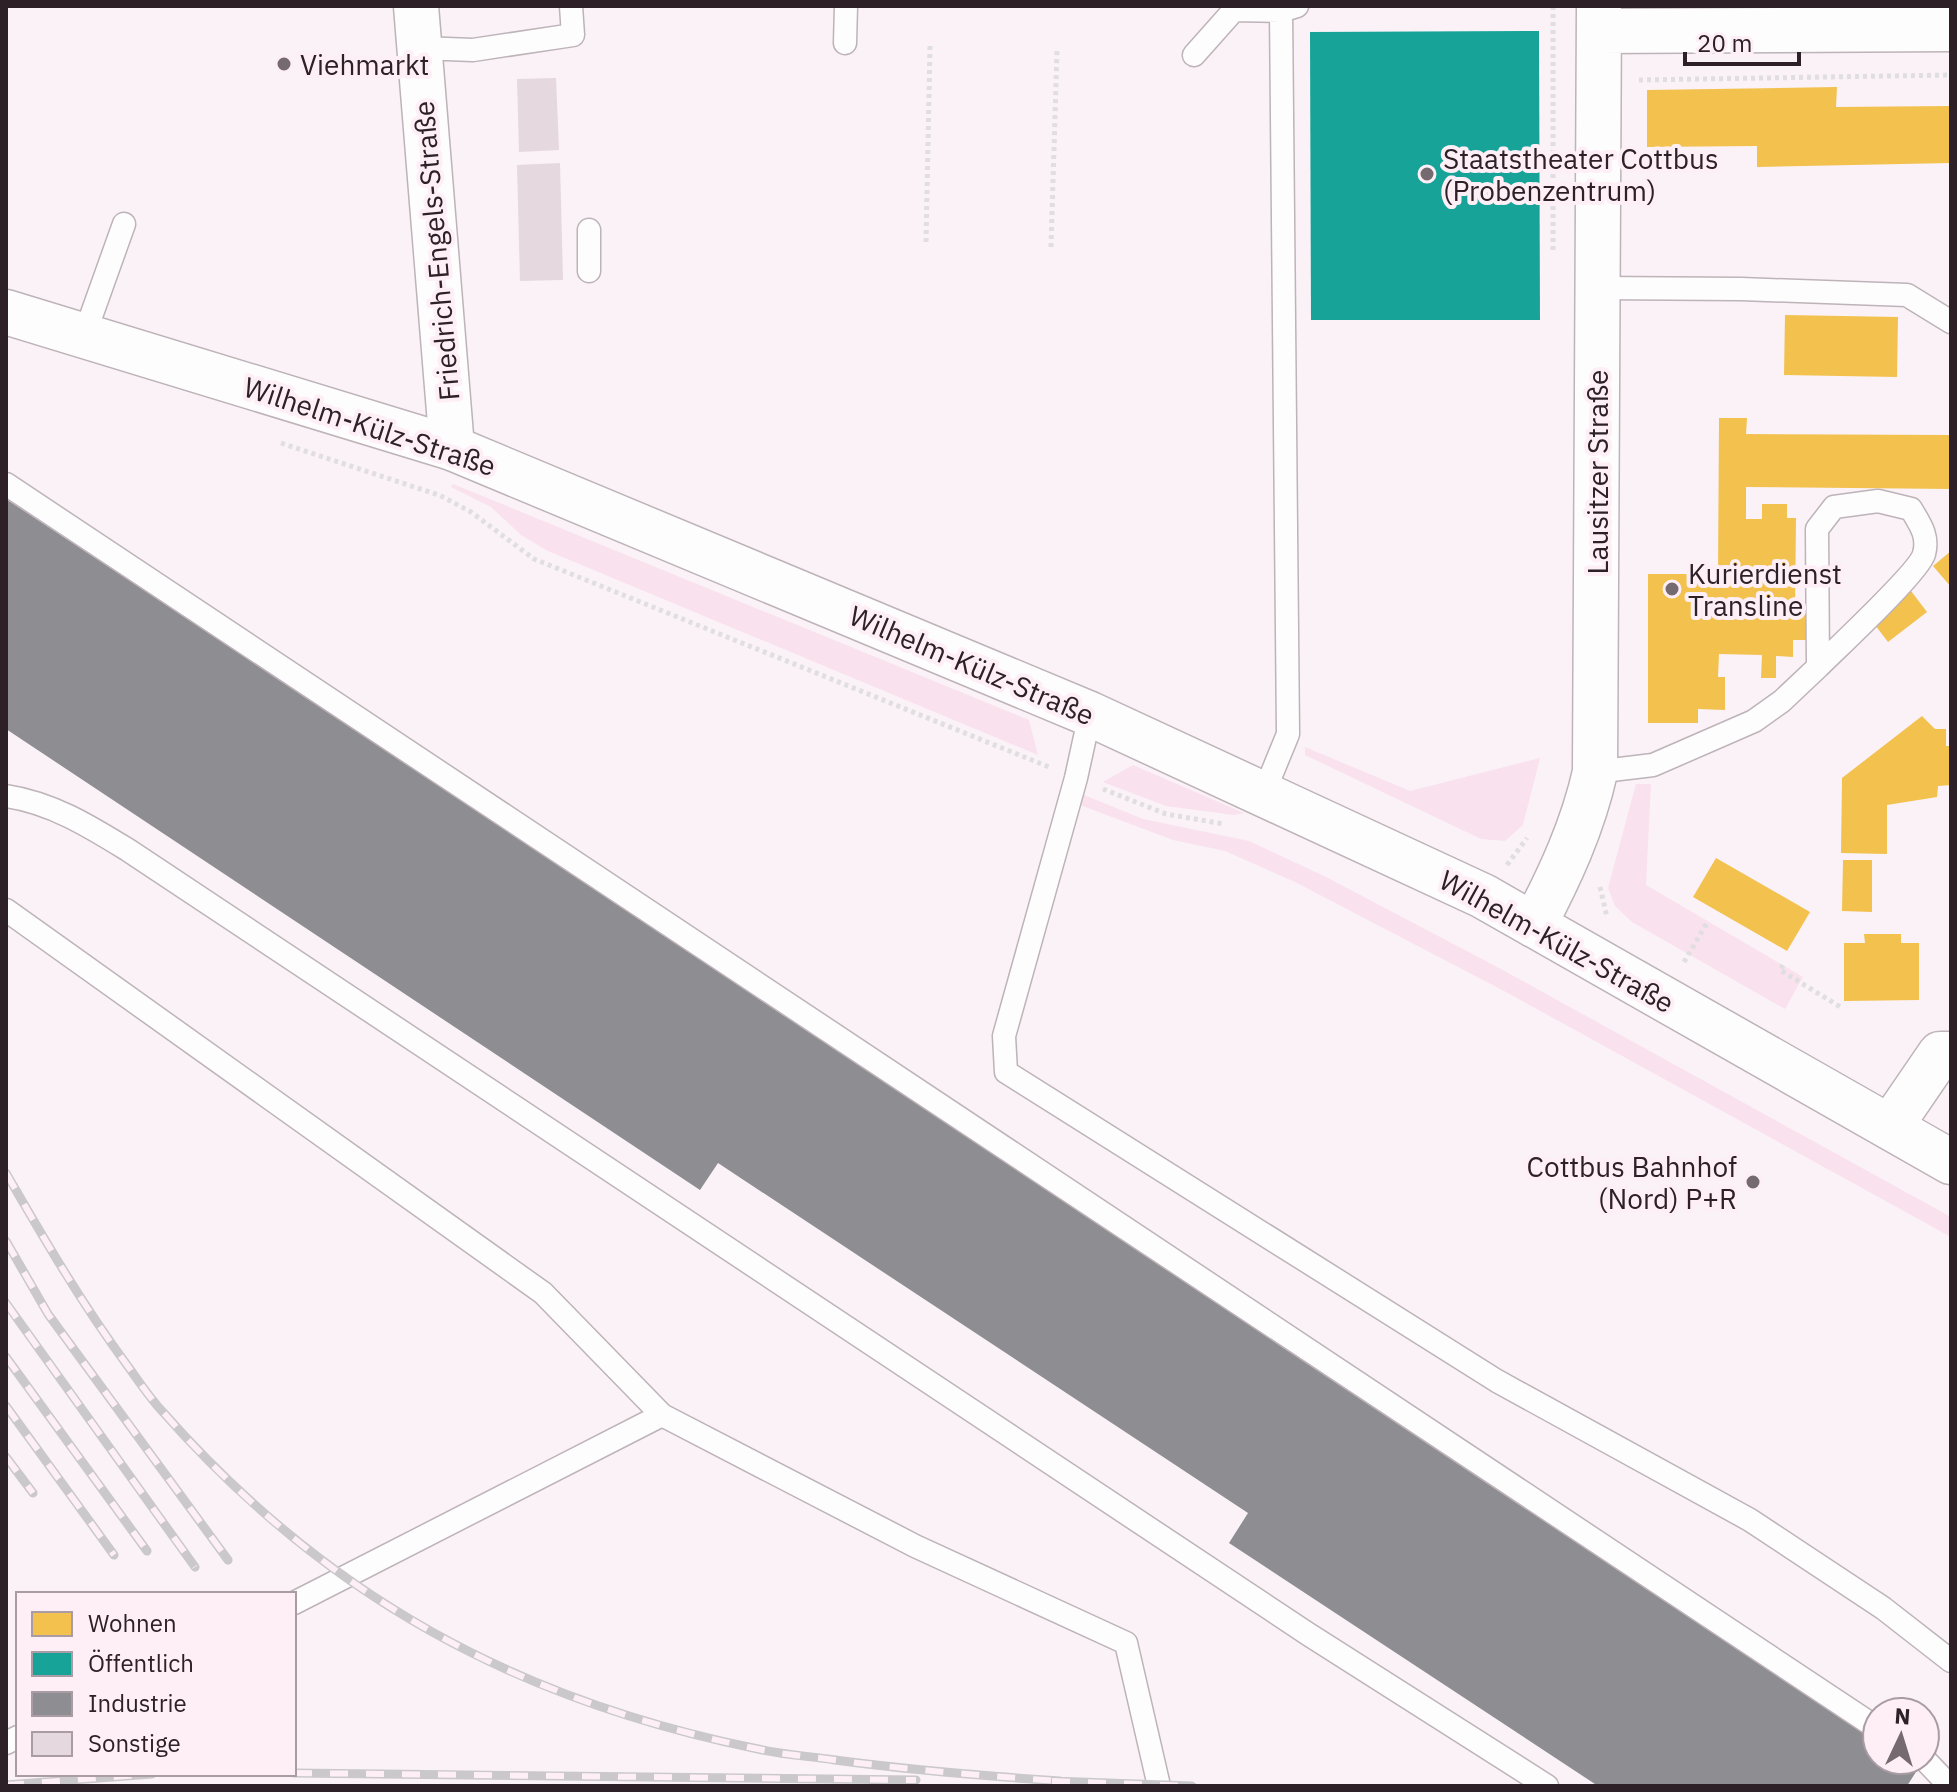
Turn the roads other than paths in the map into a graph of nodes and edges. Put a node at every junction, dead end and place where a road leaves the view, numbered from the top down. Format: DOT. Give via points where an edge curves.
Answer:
graph roads {
  1 [pos="416,6"];
  2 [pos="571,6"];
  3 [pos="846,6"];
  4 [pos="1234,8"];
  5 [pos="1289,8"];
  6 [pos="1599,19"];
  7 [pos="1951,29"];
  8 [pos="845,43"];
  9 [pos="420,48"];
  10 [pos="1194,55"];
  11 [pos="124,224"];
  12 [pos="589,230"];
  13 [pos="589,271"];
  14 [pos="1598,288"];
  15 [pos="6,312"];
  16 [pos="1951,322"];
  17 [pos="84,336"];
  18 [pos="452,448"];
  19 [pos="6,484"];
  20 [pos="1818,667"];
  21 [pos="1090,714"];
  22 [pos="1595,772"];
  23 [pos="6,796"];
  24 [pos="1250,811"];
  25 [pos="6,910"];
  26 [pos="1534,925"];
  27 [pos="1951,1054"];
  28 [pos="1890,1127"];
  29 [pos="1951,1162"];
  30 [pos="662,1415"];
  31 [pos="296,1602"];
  32 [pos="1951,1661"];
  33 [pos="1861,1717"];
  34 [pos="1159,1786"];
  35 [pos="1547,1786"];
  1 -- 9 [label="main road, Friedrich-Engels-Straße"];
  2 -- 9 [label="lane" via="573,35 473,50"];
  3 -- 8 [label="lane"];
  4 -- 5 [label="lane"];
  4 -- 10 [label="lane"];
  5 -- 24 [label="lane" via="1288,734"];
  6 -- 7 [label="main road"];
  6 -- 14 [label="main road, Lausitzer Straße"];
  9 -- 18 [label="main road, Friedrich-Engels-Straße"];
  11 -- 17 [label="lane"];
  12 -- 13 [label="lane"];
  14 -- 16 [label="lane" via="1907,295"];
  14 -- 22 [label="main road, Lausitzer Straße"];
  15 -- 17 [label="main road, Wilhelm-Külz-Straße"];
  17 -- 18 [label="main road, Wilhelm-Külz-Straße"];
  18 -- 21 [label="main road, Wilhelm-Külz-Straße"];
  19 -- 33 [label="lane"];
  20 -- 20 [label="lane" via="1817,529 1834,507 1878,501 1911,509 1925,531 1924,556"];
  20 -- 22 [label="lane" via="1754,721 1653,765"];
  21 -- 24 [label="main road, Wilhelm-Külz-Straße"];
  21 -- 32 [label="lane" via="1004,1036 1006,1072 1497,1381 1750,1520 1883,1608"];
  22 -- 26 [label="main road, Lausitzer Straße" via="1587,809"];
  23 -- 35 [label="lane" via="75,817 128,850 1308,1634"];
  24 -- 26 [label="main road, Wilhelm-Külz-Straße" via="1483,896"];
  25 -- 30 [label="lane" via="543,1293"];
  26 -- 28 [label="main road, Wilhelm-Külz-Straße"];
  27 -- 28 [label="main road" via="1940,1054"];
  28 -- 29 [label="main road, Wilhelm-Külz-Straße"];
  30 -- 31 [label="lane"];
  30 -- 34 [label="lane" via="915,1546 1126,1643"];
}
